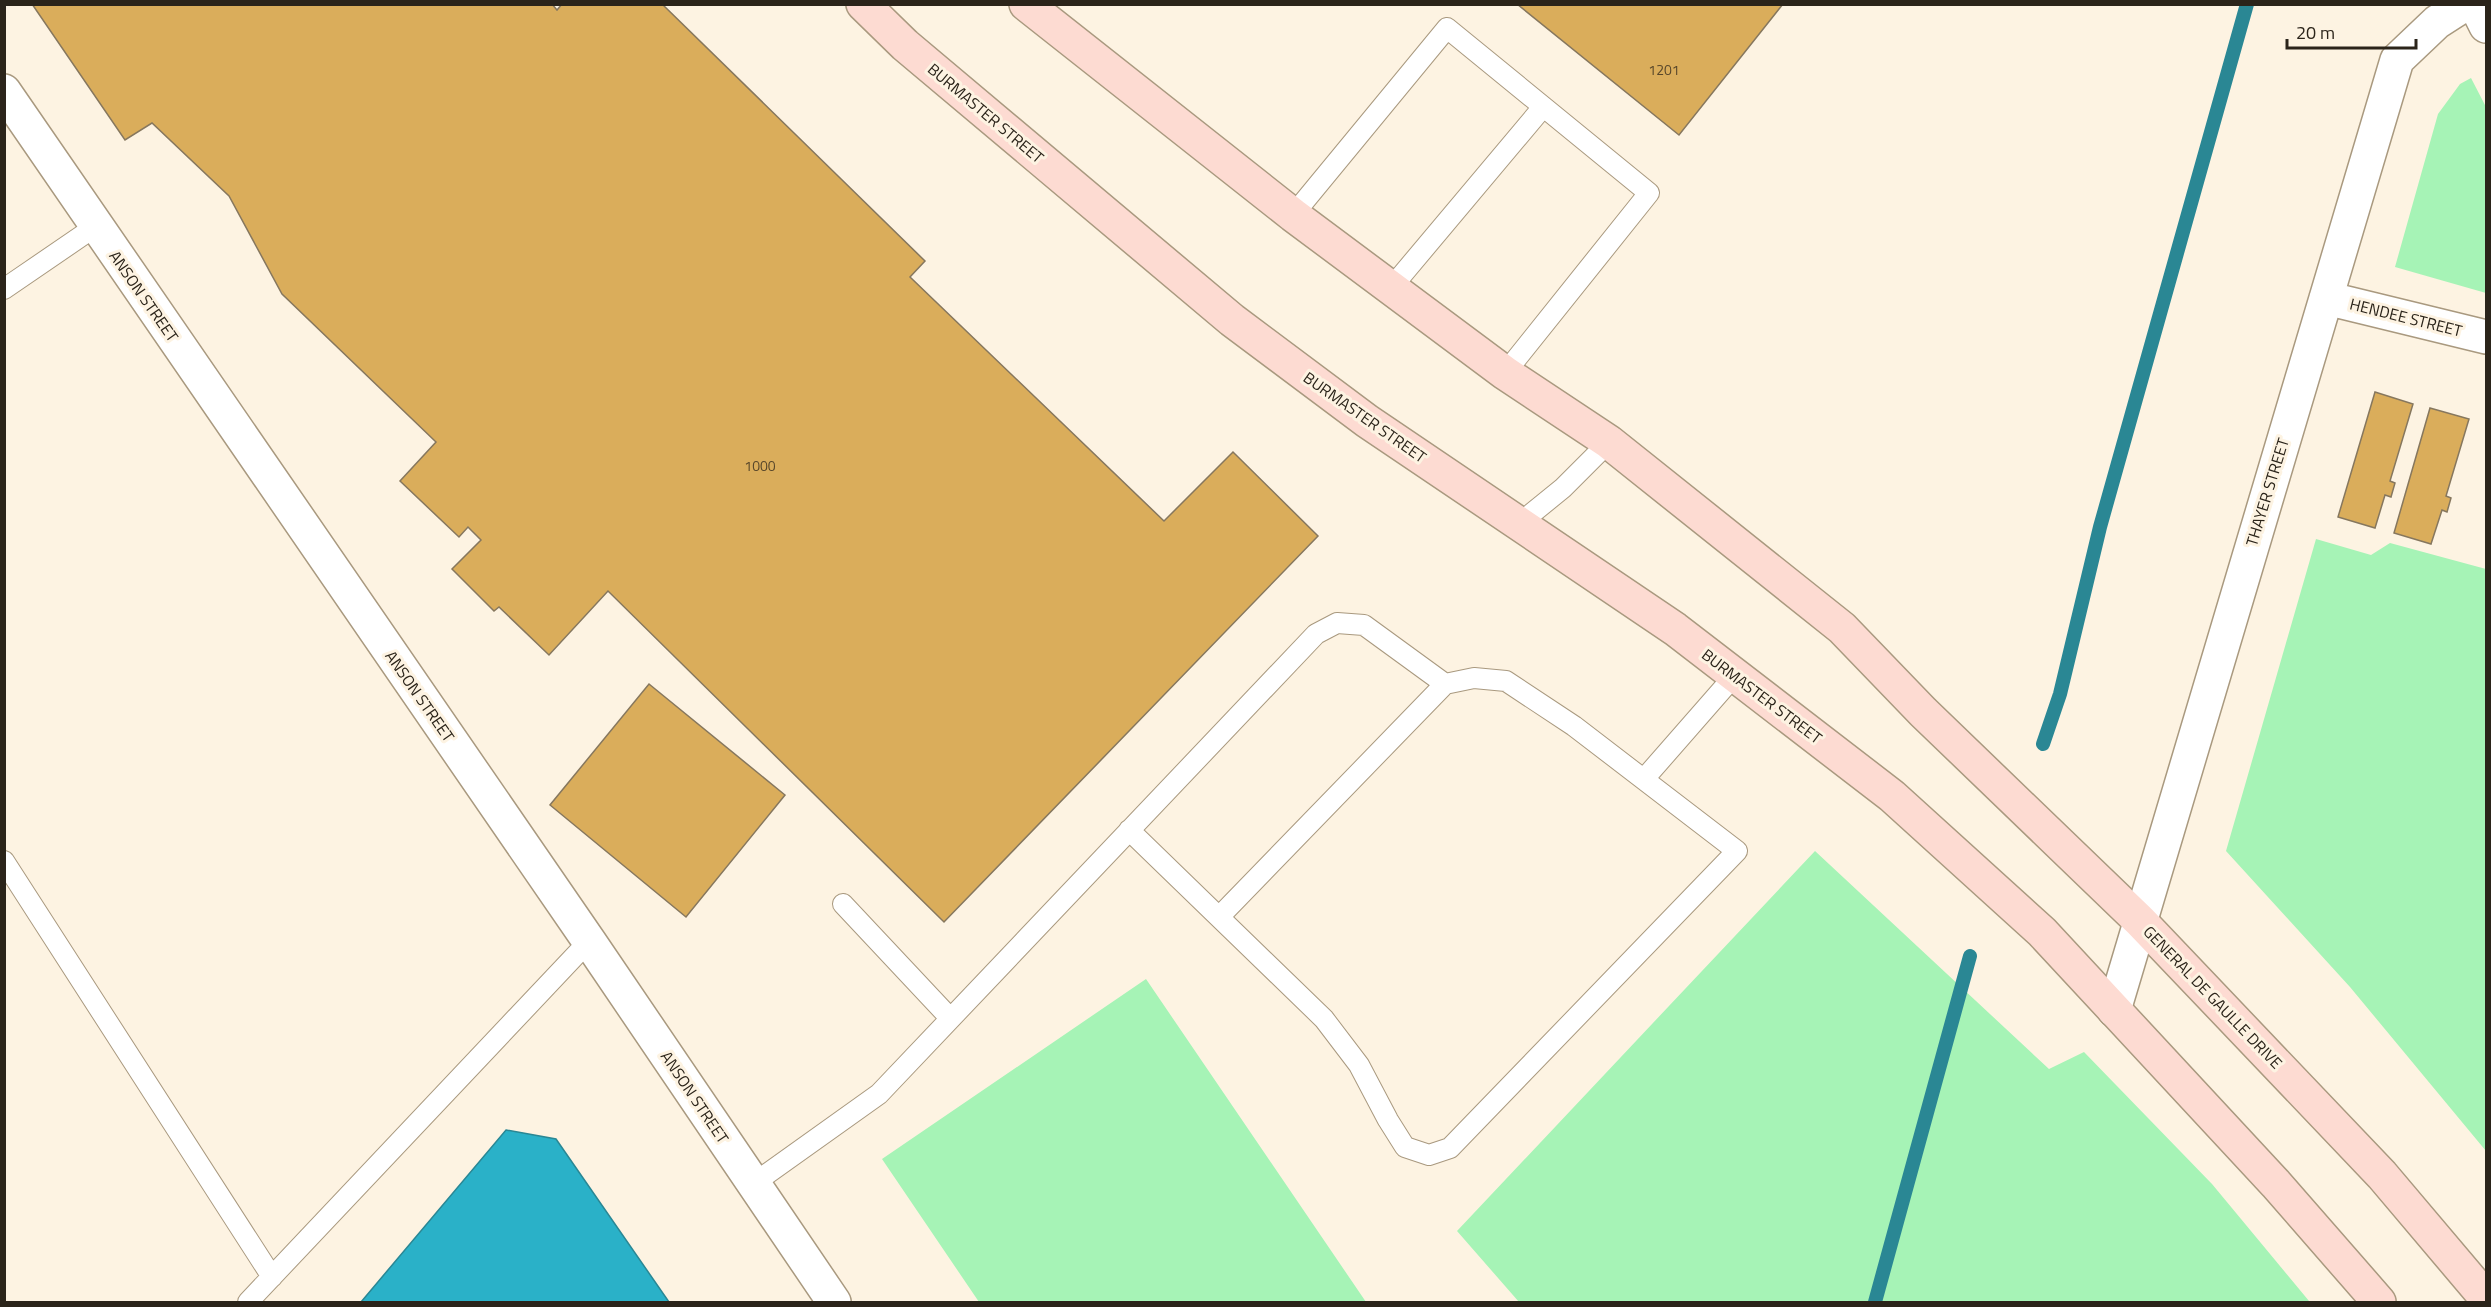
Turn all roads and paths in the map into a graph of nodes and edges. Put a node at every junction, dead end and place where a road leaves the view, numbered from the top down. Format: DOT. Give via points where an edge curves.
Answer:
graph roads {
  1 [pos="863,4"];
  2 [pos="1026,4"];
  3 [pos="2465,4"];
  4 [pos="2475,4"];
  5 [pos="2487,26"];
  6 [pos="4,91"];
  7 [pos="1543,106"];
  8 [pos="1293,215"];
  9 [pos="96,226"];
  10 [pos="1391,288"];
  11 [pos="4,289"];
  12 [pos="2326,298"];
  13 [pos="2487,337"];
  14 [pos="1505,373"];
  15 [pos="1609,442"];
  16 [pos="1520,523"];
  17 [pos="1735,675"];
  18 [pos="1445,684"];
  19 [pos="1644,779"];
  20 [pos="1129,830"];
  21 [pos="4,861"];
  22 [pos="843,904"];
  23 [pos="1219,917"];
  24 [pos="2140,921"];
  25 [pos="589,941"];
  26 [pos="2114,1010"];
  27 [pos="950,1018"];
  28 [pos="753,1184"];
  29 [pos="272,1277"];
  30 [pos="2487,1298"];
  31 [pos="249,1302"];
  32 [pos="834,1302"];
  33 [pos="2379,1302"];
  1 -- 16 [label="main road, BURMASTER STREET" via="905,45 1232,320 1367,421"];
  2 -- 8 [label="main road"];
  3 -- 12 [label="street, THAYER STREET" via="2437,22 2397,60"];
  4 -- 5 [label="street"];
  6 -- 9 [label="street, ANSON STREET"];
  7 -- 8 [label="lane" via="1447,28"];
  7 -- 10 [label="lane"];
  7 -- 14 [label="lane" via="1649,193"];
  8 -- 10 [label="main road"];
  9 -- 11 [label="lane"];
  9 -- 25 [label="street, ANSON STREET"];
  10 -- 14 [label="main road"];
  12 -- 13 [label="street, HENDEE STREET"];
  12 -- 24 [label="street, THAYER STREET"];
  14 -- 15 [label="main road"];
  15 -- 16 [label="lane" via="1563,488"];
  15 -- 24 [label="main road, GENERAL DE GAULLE DRIVE" via="1842,628 1923,712"];
  16 -- 17 [label="main road, BURMASTER STREET"];
  17 -- 19 [label="lane"];
  17 -- 26 [label="main road, BURMASTER STREET" via="1892,796 2042,932"];
  18 -- 19 [label="lane" via="1474,678 1506,681 1575,726"];
  18 -- 20 [label="lane" via="1364,625 1337,623 1316,634"];
  18 -- 23 [label="lane"];
  19 -- 23 [label="lane" via="1737,850 1450,1148 1429,1155 1405,1147 1359,1065 1324,1019"];
  20 -- 23 [label="lane"];
  20 -- 27 [label="lane"];
  21 -- 29 [label="lane"];
  22 -- 27 [label="lane"];
  24 -- 26 [label="street, THAYER STREET"];
  24 -- 30 [label="main road, GENERAL DE GAULLE DRIVE" via="2382,1175"];
  25 -- 28 [label="street, ANSON STREET"];
  25 -- 29 [label="lane"];
  26 -- 33 [label="main road" via="2276,1184"];
  27 -- 28 [label="lane" via="879,1094"];
  28 -- 32 [label="street, ANSON STREET"];
  29 -- 31 [label="lane"];
}
